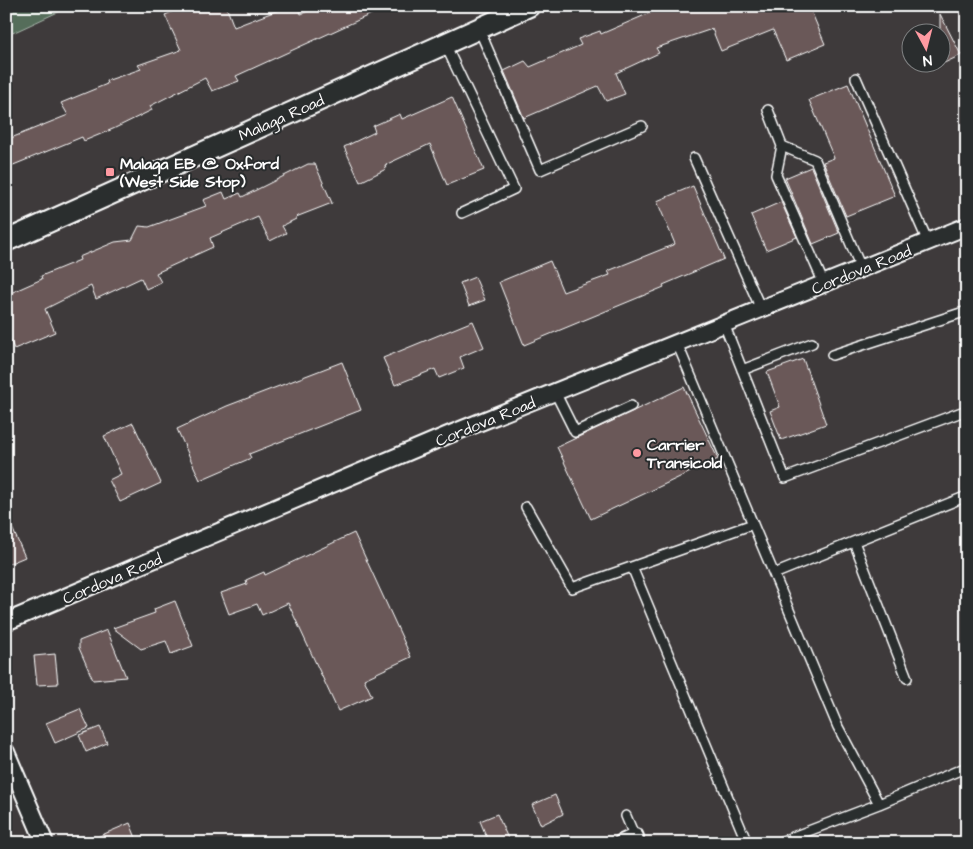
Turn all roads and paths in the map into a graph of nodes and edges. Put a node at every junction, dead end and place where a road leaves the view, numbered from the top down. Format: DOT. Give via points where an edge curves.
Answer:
graph roads {
  1 [pos="529,6"];
  2 [pos="479,29"];
  3 [pos="446,44"];
  4 [pos="856,78"];
  5 [pos="768,110"];
  6 [pos="642,126"];
  7 [pos="782,146"];
  8 [pos="694,158"];
  9 [pos="462,213"];
  10 [pos="967,226"];
  11 [pos="6,241"];
  12 [pos="928,242"];
  13 [pos="861,268"];
  14 [pos="824,284"];
  15 [pos="761,309"];
  16 [pos="967,311"];
  17 [pos="724,324"];
  18 [pos="677,343"];
  19 [pos="812,343"];
  20 [pos="832,355"];
  21 [pos="742,370"];
  22 [pos="555,392"];
  23 [pos="632,406"];
  24 [pos="967,410"];
  25 [pos="967,496"];
  26 [pos="526,507"];
  27 [pos="753,524"];
  28 [pos="854,542"];
  29 [pos="632,567"];
  30 [pos="774,574"];
  31 [pos="6,622"];
  32 [pos="907,678"];
  33 [pos="6,752"];
  34 [pos="967,767"];
  35 [pos="879,804"];
  36 [pos="626,816"];
  37 [pos="632,841"];
  38 [pos="45,843"];
  39 [pos="747,843"];
  40 [pos="777,843"];
  1 -- 2 [label="street, Malaga Road"];
  2 -- 3 [label="street, Malaga Road"];
  2 -- 6 [label="lane" via="540,170"];
  3 -- 9 [label="lane" via="514,189"];
  3 -- 11 [label="street, Malaga Road"];
  4 -- 12 [label="lane"];
  5 -- 7 [label="lane"];
  7 -- 13 [label="lane" via="815,160"];
  7 -- 14 [label="lane" via="776,175"];
  8 -- 15 [label="lane"];
  10 -- 12 [label="street, Cordova Road"];
  12 -- 13 [label="street, Cordova Road"];
  13 -- 14 [label="street, Cordova Road"];
  14 -- 15 [label="street, Cordova Road"];
  15 -- 17 [label="street, Cordova Road"];
  16 -- 20 [label="lane"];
  17 -- 18 [label="street, Cordova Road"];
  17 -- 21 [label="lane"];
  18 -- 22 [label="street, Cordova Road"];
  18 -- 27 [label="lane"];
  19 -- 21 [label="lane"];
  21 -- 24 [label="lane" via="785,478"];
  22 -- 23 [label="lane" via="574,432"];
  22 -- 31 [label="street, Cordova Road"];
  25 -- 28 [label="lane"];
  26 -- 29 [label="lane" via="572,588"];
  27 -- 29 [label="lane"];
  27 -- 30 [label="lane"];
  28 -- 30 [label="lane"];
  28 -- 32 [label="lane"];
  29 -- 39 [label="lane"];
  30 -- 35 [label="lane" via="838,727"];
  33 -- 38 [label="street"];
  34 -- 35 [label="lane"];
  35 -- 40 [label="lane"];
  36 -- 37 [label="lane"];
}
